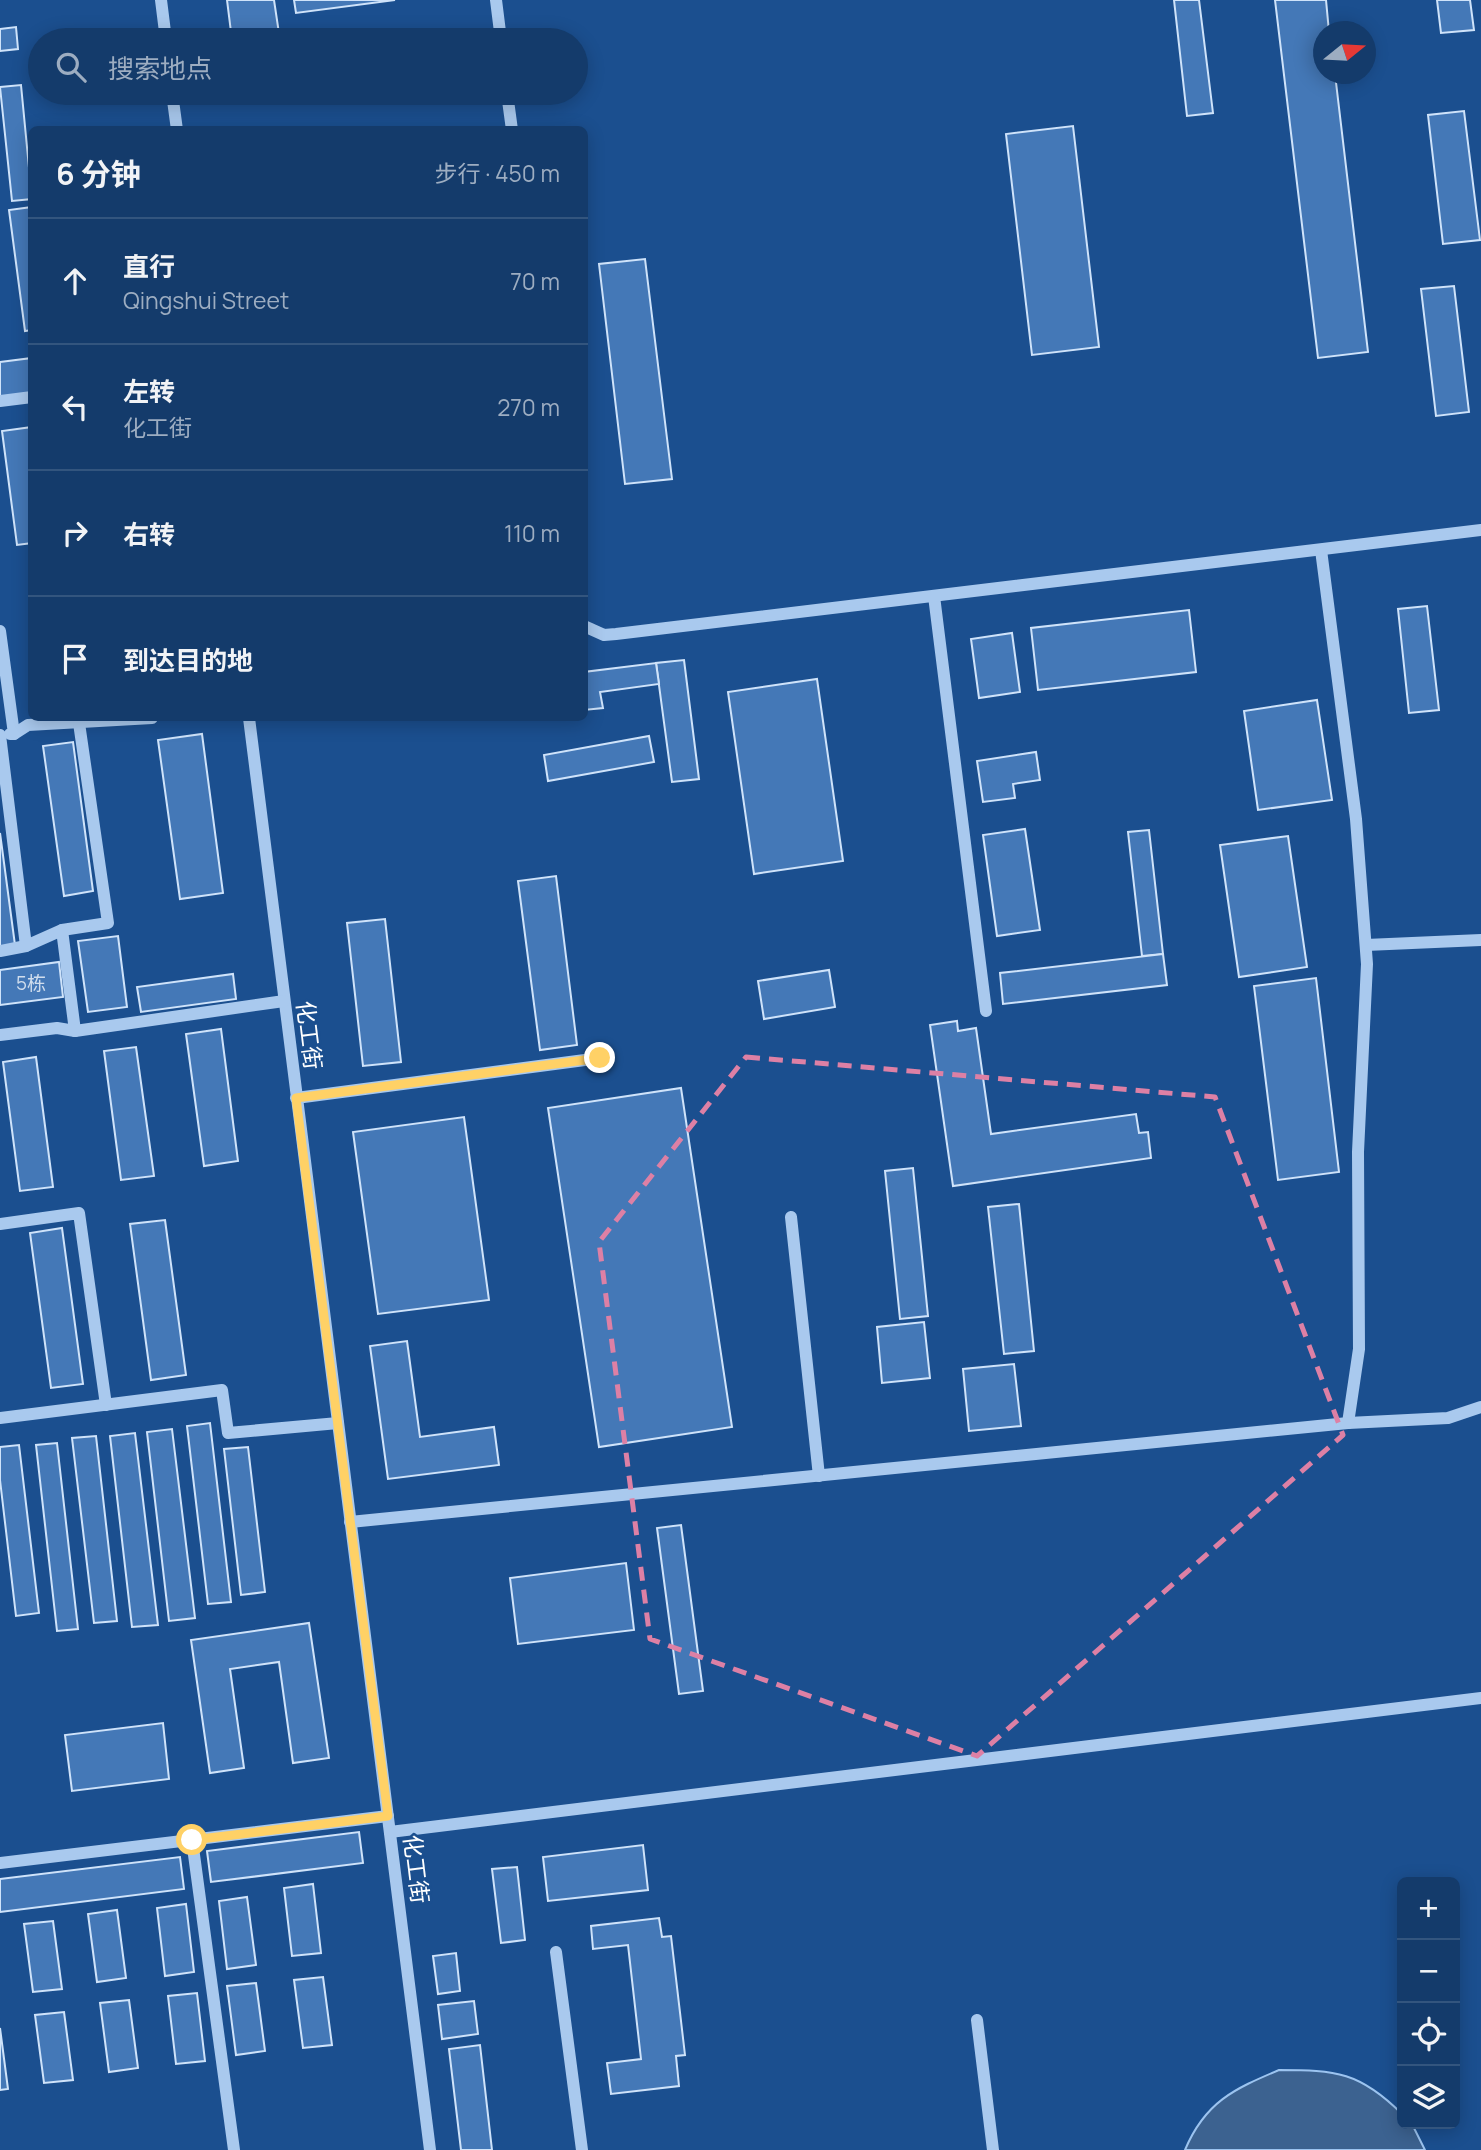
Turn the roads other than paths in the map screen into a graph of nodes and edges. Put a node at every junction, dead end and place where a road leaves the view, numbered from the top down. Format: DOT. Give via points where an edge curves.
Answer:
graph roads {
  1 [pos="161,0"];
  2 [pos="496,0"];
  3 [pos="164,28"];
  4 [pos="500,28"];
  5 [pos="174,105"];
  6 [pos="509,105"];
  7 [pos="176,126"];
  8 [pos="511,126"];
  9 [pos="28,398"];
  10 [pos="0,401"];
  11 [pos="1481,530"];
  12 [pos="1321,550"];
  13 [pos="934,596"];
  14 [pos="588,628"];
  15 [pos="0,631"];
  16 [pos="108,721"];
  17 [pos="249,721"];
  18 [pos="79,723"];
  19 [pos="14,733"];
  20 [pos="0,736"];
  21 [pos="62,930"];
  22 [pos="1481,940"];
  23 [pos="1366,945"];
  24 [pos="26,946"];
  25 [pos="0,951"];
  26 [pos="284,1001"];
  27 [pos="986,1011"];
  28 [pos="75,1031"];
  29 [pos="0,1035"];
  30 [pos="600,1058"];
  31 [pos="296,1098"];
  32 [pos="791,1217"];
  33 [pos="0,1223"];
  34 [pos="106,1405"];
  35 [pos="1481,1407"];
  36 [pos="0,1418"];
  37 [pos="338,1423"];
  38 [pos="1348,1423"];
  39 [pos="819,1476"];
  40 [pos="350,1522"];
  41 [pos="1481,1698"];
  42 [pos="388,1816"];
  43 [pos="390,1832"];
  44 [pos="192,1840"];
  45 [pos="0,1863"];
  46 [pos="556,1952"];
  47 [pos="977,2020"];
  48 [pos="234,2150"];
  49 [pos="430,2150"];
  50 [pos="582,2150"];
  51 [pos="993,2150"];
  1 -- 3 [label="street"];
  2 -- 4 [label="street"];
  5 -- 7 [label="street"];
  6 -- 8 [label="street"];
  9 -- 10 [label="street"];
  11 -- 12 [label="street"];
  12 -- 13 [label="street"];
  12 -- 23 [label="street" via="1356,820"];
  13 -- 14 [label="street" via="604,635"];
  13 -- 27 [label="street"];
  15 -- 19 [label="street"];
  16 -- 18 [label="street"];
  17 -- 26 [label="street, 化工街"];
  18 -- 19 [label="street" via="28,726"];
  18 -- 21 [label="street" via="108,923"];
  19 -- 20 [label="street"];
  20 -- 24 [label="street"];
  21 -- 24 [label="street"];
  21 -- 28 [label="street"];
  22 -- 23 [label="street"];
  23 -- 38 [label="street" via="1358,1152 1359,1349"];
  24 -- 25 [label="street"];
  26 -- 28 [label="street"];
  26 -- 31 [label="street, 化工街"];
  28 -- 29 [label="street" via="57,1027"];
  30 -- 31 [label="street"];
  31 -- 37 [label="street, 化工街"];
  32 -- 39 [label="street"];
  33 -- 34 [label="street" via="79,1213"];
  34 -- 36 [label="street"];
  34 -- 37 [label="street" via="222,1391 228,1433"];
  35 -- 38 [label="street" via="1448,1418"];
  37 -- 40 [label="street, 化工街"];
  38 -- 39 [label="street"];
  39 -- 40 [label="street"];
  40 -- 42 [label="street, 化工街"];
  41 -- 43 [label="street"];
  42 -- 43 [label="street, 化工街"];
  42 -- 44 [label="street"];
  43 -- 49 [label="street, 化工街"];
  44 -- 45 [label="street"];
  44 -- 48 [label="street"];
  46 -- 50 [label="street"];
  47 -- 51 [label="street"];
}
